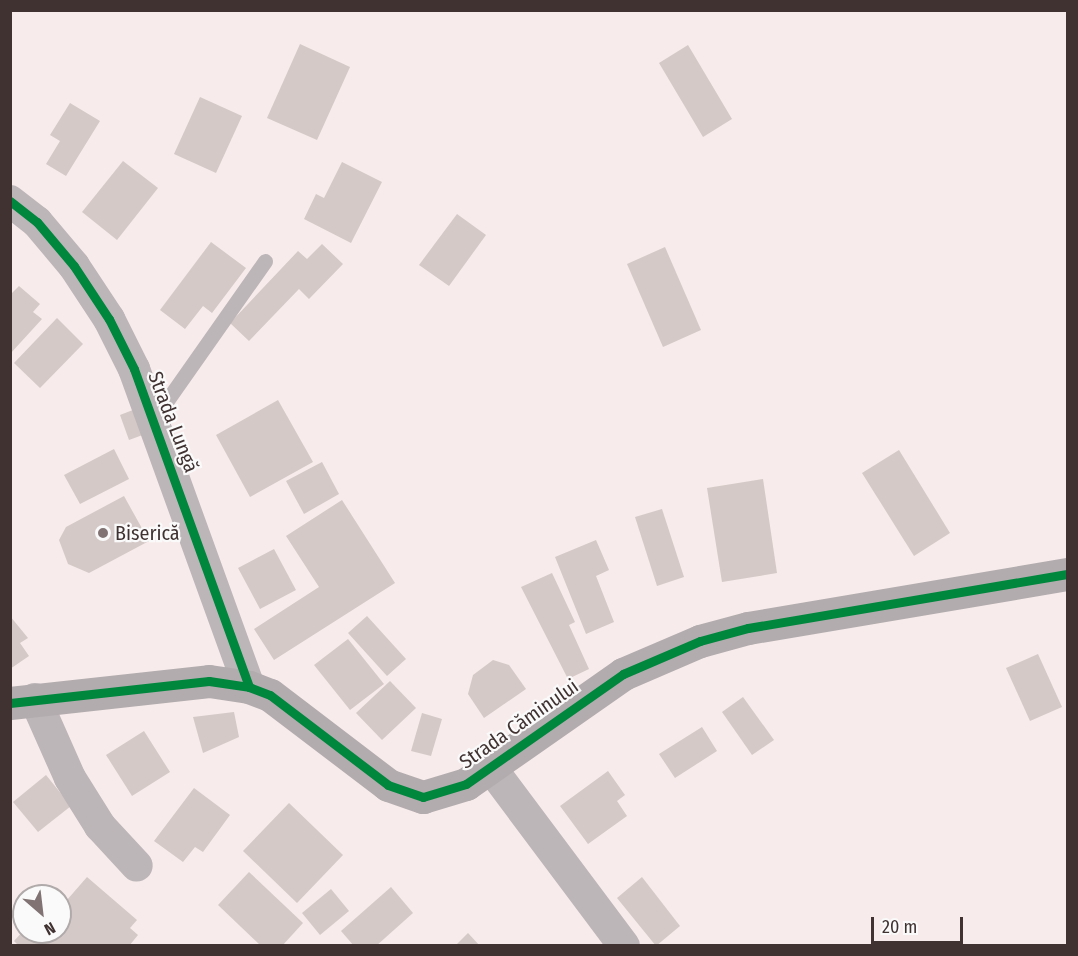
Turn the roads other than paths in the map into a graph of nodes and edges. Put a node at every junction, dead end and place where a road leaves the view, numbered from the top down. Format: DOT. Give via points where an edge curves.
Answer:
graph roads {
  1 [pos="10,201"];
  2 [pos="265,261"];
  3 [pos="154,419"];
  4 [pos="1067,576"];
  5 [pos="249,687"];
  6 [pos="23,701"];
  7 [pos="491,768"];
  8 [pos="137,866"];
  9 [pos="624,945"];
  1 -- 3 [label="street, Strada Lungă" via="37,222 74,266 109,319"];
  2 -- 3 [label="lane"];
  3 -- 5 [label="street, Strada Lungă"];
  4 -- 7 [label="street, Strada Căminului" via="795,620 700,641 624,674 573,706"];
  5 -- 6 [label="street, Strada Căminului" via="209,681"];
  5 -- 7 [label="street, Strada Căminului" via="270,695 405,794 442,794"];
  6 -- 8 [label="street" via="100,826"];
  7 -- 9 [label="street"];
}
